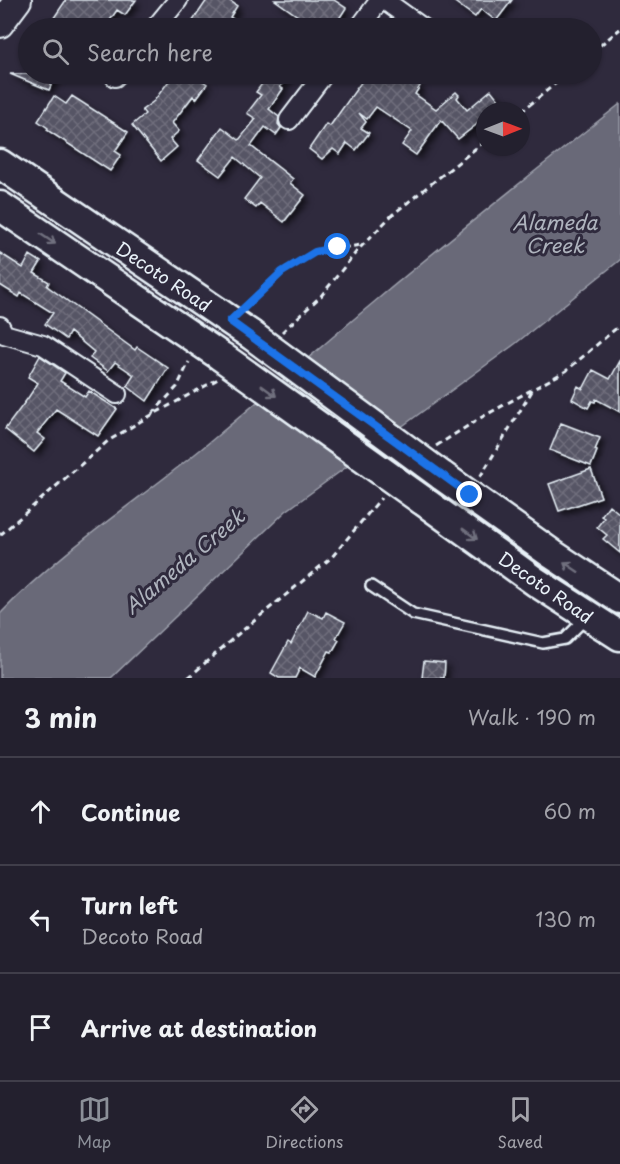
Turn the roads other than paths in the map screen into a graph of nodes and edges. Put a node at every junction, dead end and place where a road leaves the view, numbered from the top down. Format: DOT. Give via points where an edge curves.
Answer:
graph roads {
  1 [pos="18,0"];
  2 [pos="178,0"];
  3 [pos="382,0"];
  4 [pos="163,18"];
  5 [pos="367,18"];
  6 [pos="408,18"];
  7 [pos="0,24"];
  8 [pos="316,84"];
  9 [pos="289,120"];
  10 [pos="1,164"];
  11 [pos="0,206"];
  12 [pos="1,333"];
  13 [pos="117,394"];
  14 [pos="371,586"];
  15 [pos="620,599"];
  16 [pos="588,617"];
  17 [pos="620,636"];
  1 -- 7 [label="main road"];
  2 -- 4 [label="street"];
  3 -- 5 [label="street"];
  3 -- 6 [label="street"];
  8 -- 9 [label="street"];
  15 -- 10 [label="main road, Decoto Road, one-way, bridge" via="240,328"];
  11 -- 16 [label="main road, Decoto Road, one-way, bridge" via="198,340"];
  12 -- 13 [label="street" via="43,345"];
  14 -- 16 [label="lane" via="414,614 543,643 565,639"];
  16 -- 17 [label="main road, Decoto Road"];
}
